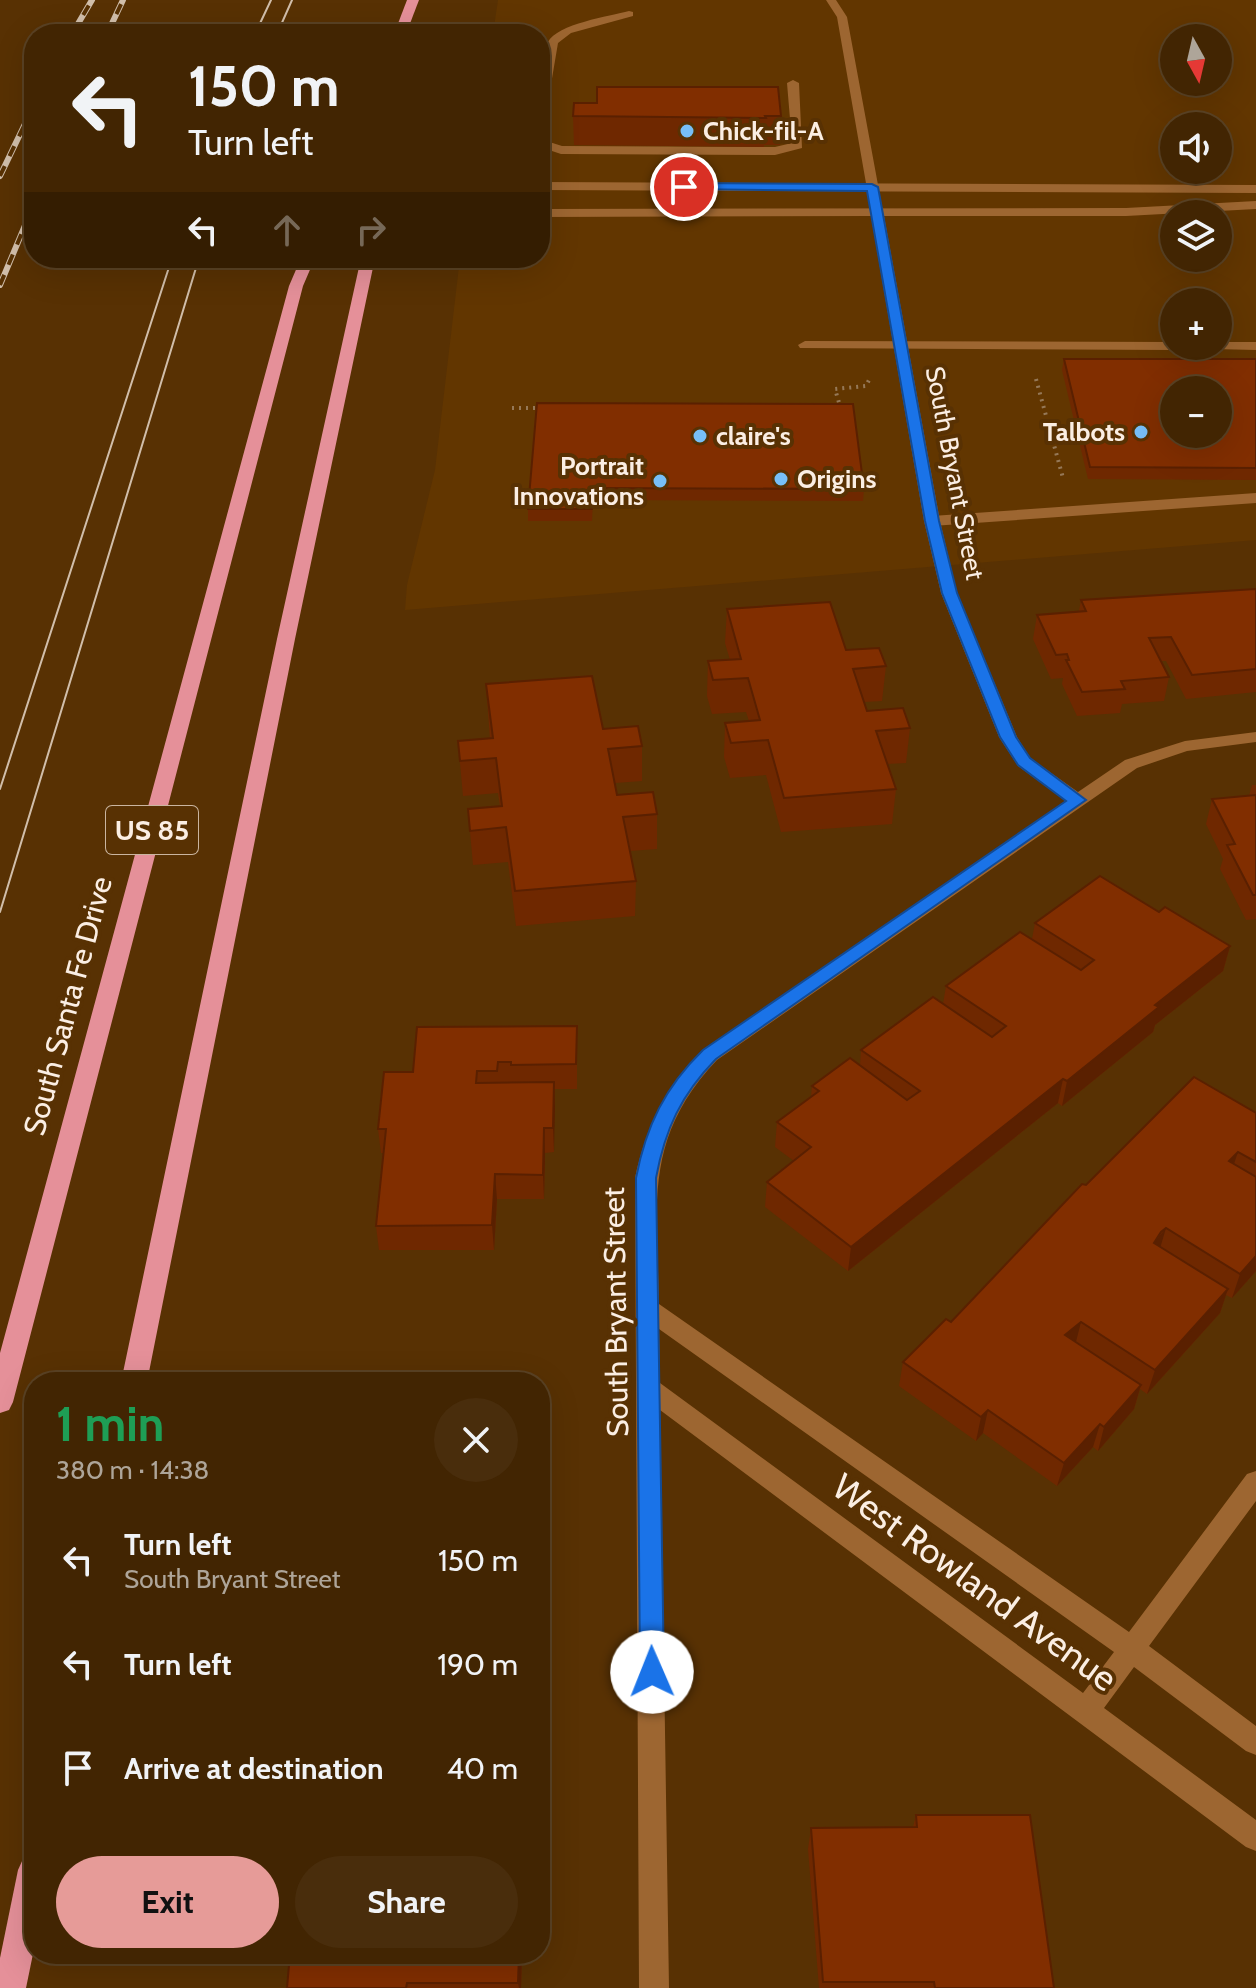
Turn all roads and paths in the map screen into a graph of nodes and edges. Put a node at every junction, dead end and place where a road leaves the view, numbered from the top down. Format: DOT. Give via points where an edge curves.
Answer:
graph roads {
  1 [pos="413,0"];
  2 [pos="831,0"];
  3 [pos="629,14"];
  4 [pos="404,24"];
  5 [pos="550,59"];
  6 [pos="793,83"];
  7 [pos="550,146"];
  8 [pos="550,186"];
  9 [pos="872,187"];
  10 [pos="1256,189"];
  11 [pos="1256,205"];
  12 [pos="877,212"];
  13 [pos="550,213"];
  14 [pos="304,268"];
  15 [pos="366,268"];
  16 [pos="805,345"];
  17 [pos="902,345"];
  18 [pos="1160,346"];
  19 [pos="1232,346"];
  20 [pos="1256,346"];
  21 [pos="873,374"];
  22 [pos="1035,377"];
  23 [pos="824,406"];
  24 [pos="512,408"];
  25 [pos="543,408"];
  26 [pos="1066,491"];
  27 [pos="1256,498"];
  28 [pos="932,521"];
  29 [pos="1256,737"];
  30 [pos="1078,800"];
  31 [pos="647,1308"];
  32 [pos="136,1372"];
  33 [pos="649,1388"];
  34 [pos="0,1402"];
  35 [pos="1256,1482"];
  36 [pos="1133,1650"];
  37 [pos="1087,1709"];
  38 [pos="1256,1742"];
  39 [pos="1256,1837"];
  40 [pos="24,1919"];
  41 [pos="10,1988"];
  42 [pos="654,1988"];
  1 -- 4 [label="highway"];
  2 -- 9 [label="street, South Bryant Street" via="842,17"];
  3 -- 5 [label="street" via="567,31 553,42"];
  6 -- 7 [label="street" via="798,145 775,151"];
  8 -- 9 [label="street"];
  9 -- 10 [label="street"];
  9 -- 12 [label="street, South Bryant Street"];
  11 -- 12 [label="street" via="1126,212"];
  12 -- 13 [label="street"];
  12 -- 17 [label="street, South Bryant Street"];
  14 -- 34 [label="highway, South Santa Fe Drive / US 85"];
  15 -- 32 [label="highway, US 85"];
  16 -- 17 [label="street"];
  17 -- 18 [label="street"];
  17 -- 28 [label="street, South Bryant Street"];
  19 -- 20 [label="street"];
  21 -- 23 [label="path" via="866,386 835,389 840,406"];
  22 -- 26 [label="path"];
  24 -- 25 [label="path"];
  27 -- 28 [label="street"];
  28 -- 30 [label="street, South Bryant Street" via="949,593 1008,737 1024,762"];
  29 -- 30 [label="street, South Bryant Street" via="1185,746 1131,764"];
  30 -- 31 [label="street, South Bryant Street" via="710,1055 688,1076 666,1110 646,1178"];
  31 -- 33 [label="street, South Bryant Street"];
  31 -- 36 [label="street, West Rowland Avenue"];
  33 -- 37 [label="street, West Rowland Avenue"];
  33 -- 42 [label="street, South Bryant Street"];
  35 -- 36 [label="street"];
  36 -- 37 [label="street"];
  36 -- 38 [label="street, West Rowland Avenue"];
  37 -- 39 [label="street, West Rowland Avenue"];
  40 -- 41 [label="highway"];
}
